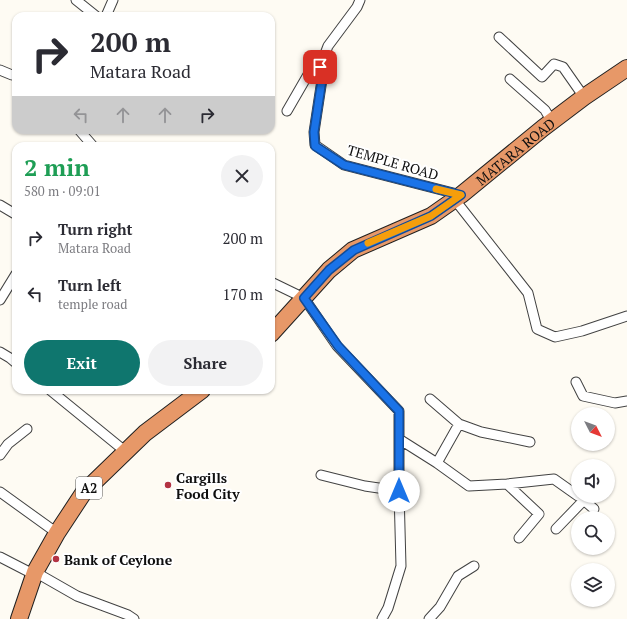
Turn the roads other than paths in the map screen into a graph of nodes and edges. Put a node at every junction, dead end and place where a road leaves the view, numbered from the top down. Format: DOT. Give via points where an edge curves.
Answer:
graph roads {
  1 [pos="76,0"];
  2 [pos="113,0"];
  3 [pos="360,0"];
  4 [pos="91,12"];
  5 [pos="108,12"];
  6 [pos="499,38"];
  7 [pos="320,67"];
  8 [pos="627,68"];
  9 [pos="0,70"];
  10 [pos="12,75"];
  11 [pos="510,79"];
  12 [pos="584,97"];
  13 [pos="287,111"];
  14 [pos="552,122"];
  15 [pos="83,134"];
  16 [pos="90,142"];
  17 [pos="458,197"];
  18 [pos="0,205"];
  19 [pos="12,212"];
  20 [pos="12,280"];
  21 [pos="275,284"];
  22 [pos="304,298"];
  23 [pos="0,300"];
  24 [pos="627,316"];
  25 [pos="275,330"];
  26 [pos="0,352"];
  27 [pos="12,360"];
  28 [pos="576,382"];
  29 [pos="55,394"];
  30 [pos="197,394"];
  31 [pos="430,399"];
  32 [pos="627,401"];
  33 [pos="459,424"];
  34 [pos="26,429"];
  35 [pos="399,439"];
  36 [pos="530,442"];
  37 [pos="126,452"];
  38 [pos="0,455"];
  39 [pos="437,463"];
  40 [pos="321,475"];
  41 [pos="507,484"];
  42 [pos="399,491"];
  43 [pos="571,491"];
  44 [pos="0,492"];
  45 [pos="576,503"];
  46 [pos="587,503"];
  47 [pos="594,509"];
  48 [pos="556,529"];
  49 [pos="57,533"];
  50 [pos="519,538"];
  51 [pos="0,557"];
  52 [pos="474,566"];
  53 [pos="35,573"];
  54 [pos="19,619"];
  55 [pos="134,619"];
  56 [pos="382,619"];
  57 [pos="429,619"];
  1 -- 4 [label="street"];
  2 -- 5 [label="street"];
  3 -- 7 [label="street" via="328,46"];
  6 -- 12 [label="street" via="542,77 554,64 564,67"];
  7 -- 13 [label="street" via="313,66"];
  7 -- 17 [label="street, TEMPLE ROAD" via="323,73 314,132 315,146 344,165"];
  8 -- 12 [label="highway, MATARA ROAD"];
  9 -- 10 [label="street"];
  11 -- 14 [label="street" via="544,110"];
  12 -- 14 [label="highway, MATARA ROAD"];
  14 -- 17 [label="highway, MATARA ROAD"];
  15 -- 16 [label="street"];
  17 -- 22 [label="highway, MATARA ROAD" via="431,216 354,250 329,270"];
  17 -- 24 [label="street" via="528,293 537,329 555,337"];
  18 -- 19 [label="street"];
  20 -- 23 [label="street"];
  21 -- 22 [label="street"];
  22 -- 25 [label="highway, MATARA ROAD"];
  22 -- 35 [label="street" via="338,346 399,411"];
  26 -- 27 [label="street"];
  28 -- 32 [label="street" via="583,396 615,402"];
  29 -- 37 [label="street"];
  30 -- 37 [label="highway, A2" via="145,433"];
  31 -- 33 [label="street"];
  33 -- 36 [label="street" via="481,432"];
  33 -- 39 [label="street"];
  34 -- 38 [label="street" via="8,444"];
  35 -- 39 [label="street"];
  35 -- 42 [label="street"];
  37 -- 49 [label="highway, A2" via="84,492"];
  39 -- 41 [label="street" via="469,486"];
  40 -- 42 [label="street"];
  41 -- 43 [label="street" via="554,479"];
  41 -- 50 [label="street" via="538,514"];
  42 -- 56 [label="street" via="401,566"];
  44 -- 49 [label="street"];
  45 -- 48 [label="street"];
  46 -- 47 [label="street"];
  49 -- 53 [label="highway, A2"];
  51 -- 53 [label="street"];
  52 -- 57 [label="street" via="458,576 440,607"];
  53 -- 54 [label="highway, A2"];
  53 -- 55 [label="street" via="77,596"];
}
